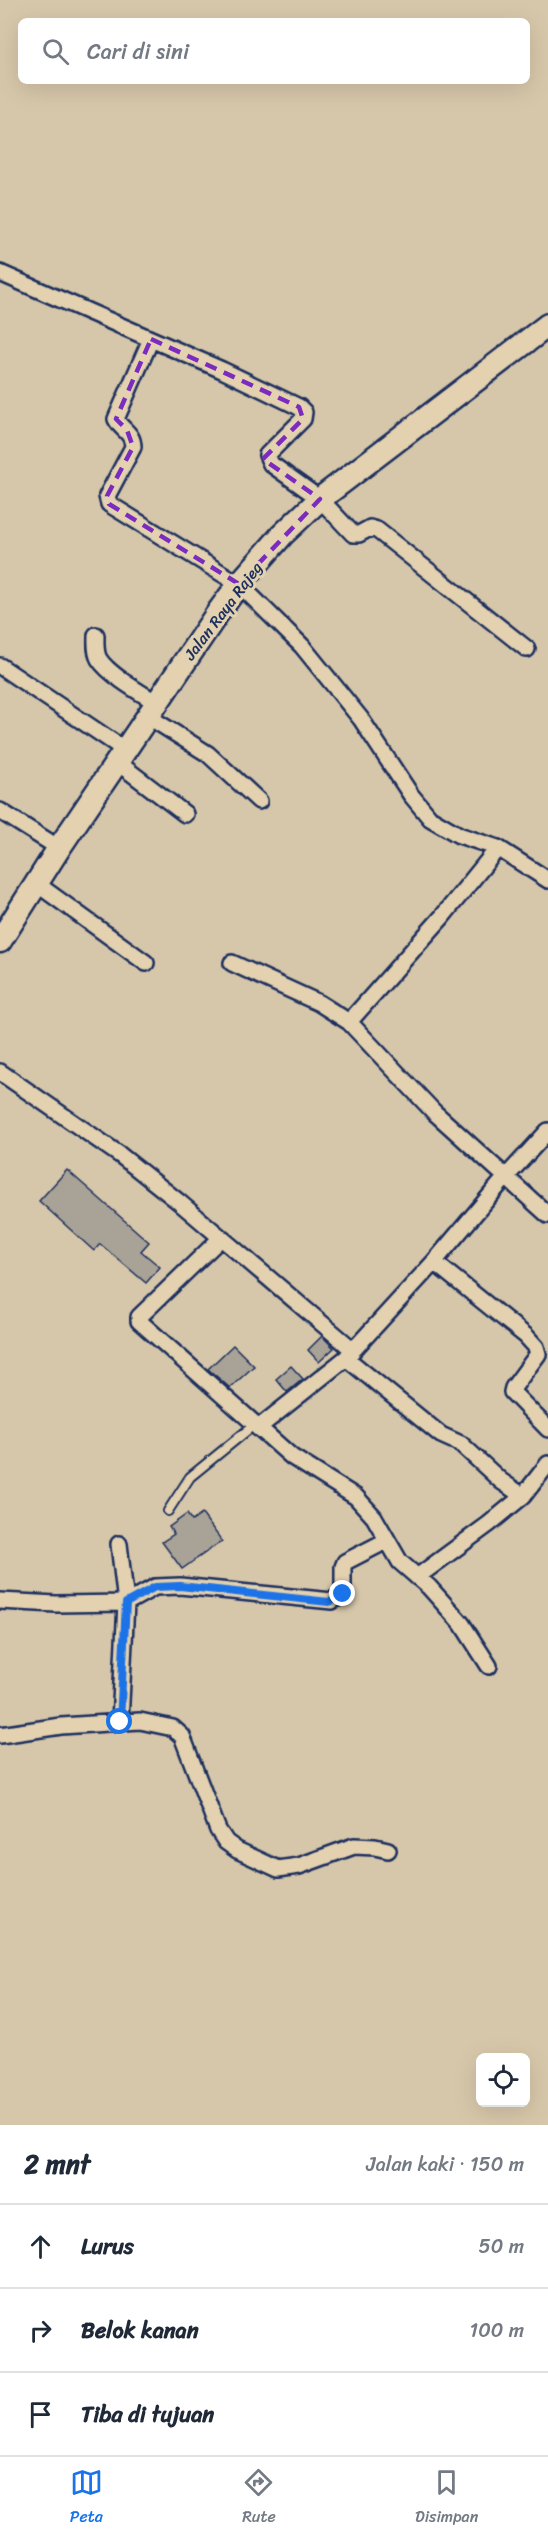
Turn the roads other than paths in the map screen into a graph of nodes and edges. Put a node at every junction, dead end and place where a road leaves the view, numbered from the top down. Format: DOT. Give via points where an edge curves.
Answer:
graph roads {
  1 [pos="0,273"];
  2 [pos="548,325"];
  3 [pos="151,339"];
  4 [pos="321,499"];
  5 [pos="239,584"];
  6 [pos="96,635"];
  7 [pos="527,649"];
  8 [pos="0,666"];
  9 [pos="153,710"];
  10 [pos="121,756"];
  11 [pos="259,801"];
  12 [pos="0,811"];
  13 [pos="185,814"];
  14 [pos="58,848"];
  15 [pos="498,848"];
  16 [pos="548,880"];
  17 [pos="37,884"];
  18 [pos="0,941"];
  19 [pos="146,963"];
  20 [pos="232,963"];
  21 [pos="349,1022"];
  22 [pos="0,1072"];
  23 [pos="548,1131"];
  24 [pos="505,1178"];
  25 [pos="548,1215"];
  26 [pos="221,1238"];
  27 [pos="434,1262"];
  28 [pos="349,1353"];
  29 [pos="256,1427"];
  30 [pos="548,1429"];
  31 [pos="548,1464"];
  32 [pos="523,1496"];
  33 [pos="168,1511"];
  34 [pos="386,1541"];
  35 [pos="119,1544"];
  36 [pos="417,1577"];
  37 [pos="0,1601"];
  38 [pos="126,1603"];
  39 [pos="489,1666"];
  40 [pos="120,1722"];
  41 [pos="0,1735"];
  42 [pos="388,1850"];
  1 -- 3 [label="street"];
  2 -- 4 [label="main road, Jalan Raya Rajeg"];
  3 -- 4 [label="street" via="299,407 304,412 303,419 267,455 271,464"];
  3 -- 5 [label="street" via="116,419 131,437 133,447 106,501"];
  4 -- 5 [label="main road, Jalan Raya Rajeg" via="282,535"];
  4 -- 7 [label="street" via="353,534 370,528 377,530"];
  5 -- 9 [label="main road, Jalan Raya Rajeg"];
  5 -- 15 [label="street" via="302,646 354,710 430,818 459,835"];
  6 -- 9 [label="street" via="99,659"];
  8 -- 10 [label="street"];
  9 -- 10 [label="main road, Jalan Raya Rajeg"];
  9 -- 11 [label="street"];
  10 -- 13 [label="street"];
  10 -- 14 [label="main road, Jalan Raya Rajeg"];
  12 -- 14 [label="street"];
  14 -- 17 [label="main road, Jalan Raya Rajeg"];
  15 -- 16 [label="street"];
  15 -- 21 [label="street"];
  17 -- 18 [label="main road, Jalan Raya Rajeg"];
  17 -- 19 [label="street"];
  20 -- 21 [label="street" via="319,1003"];
  21 -- 24 [label="street" via="434,1112"];
  22 -- 26 [label="street" via="120,1155"];
  23 -- 24 [label="street"];
  24 -- 25 [label="street"];
  24 -- 27 [label="street"];
  26 -- 28 [label="street"];
  26 -- 29 [label="street" via="138,1319"];
  27 -- 28 [label="street"];
  27 -- 30 [label="street" via="537,1347 538,1354 512,1392"];
  28 -- 29 [label="street"];
  28 -- 32 [label="street" via="441,1435 461,1444"];
  29 -- 33 [label="lane" via="189,1477"];
  29 -- 34 [label="street" via="292,1457 356,1497 374,1517"];
  31 -- 32 [label="street"];
  32 -- 36 [label="street"];
  34 -- 36 [label="street" via="404,1567"];
  34 -- 38 [label="street" via="345,1562 343,1594 332,1601 180,1586 155,1587"];
  35 -- 38 [label="street"];
  36 -- 39 [label="street" via="462,1624"];
  37 -- 38 [label="street"];
  38 -- 40 [label="street"];
  40 -- 41 [label="street"];
  40 -- 42 [label="street" via="166,1725 182,1736 226,1842 271,1868 299,1866 354,1846"];
}
